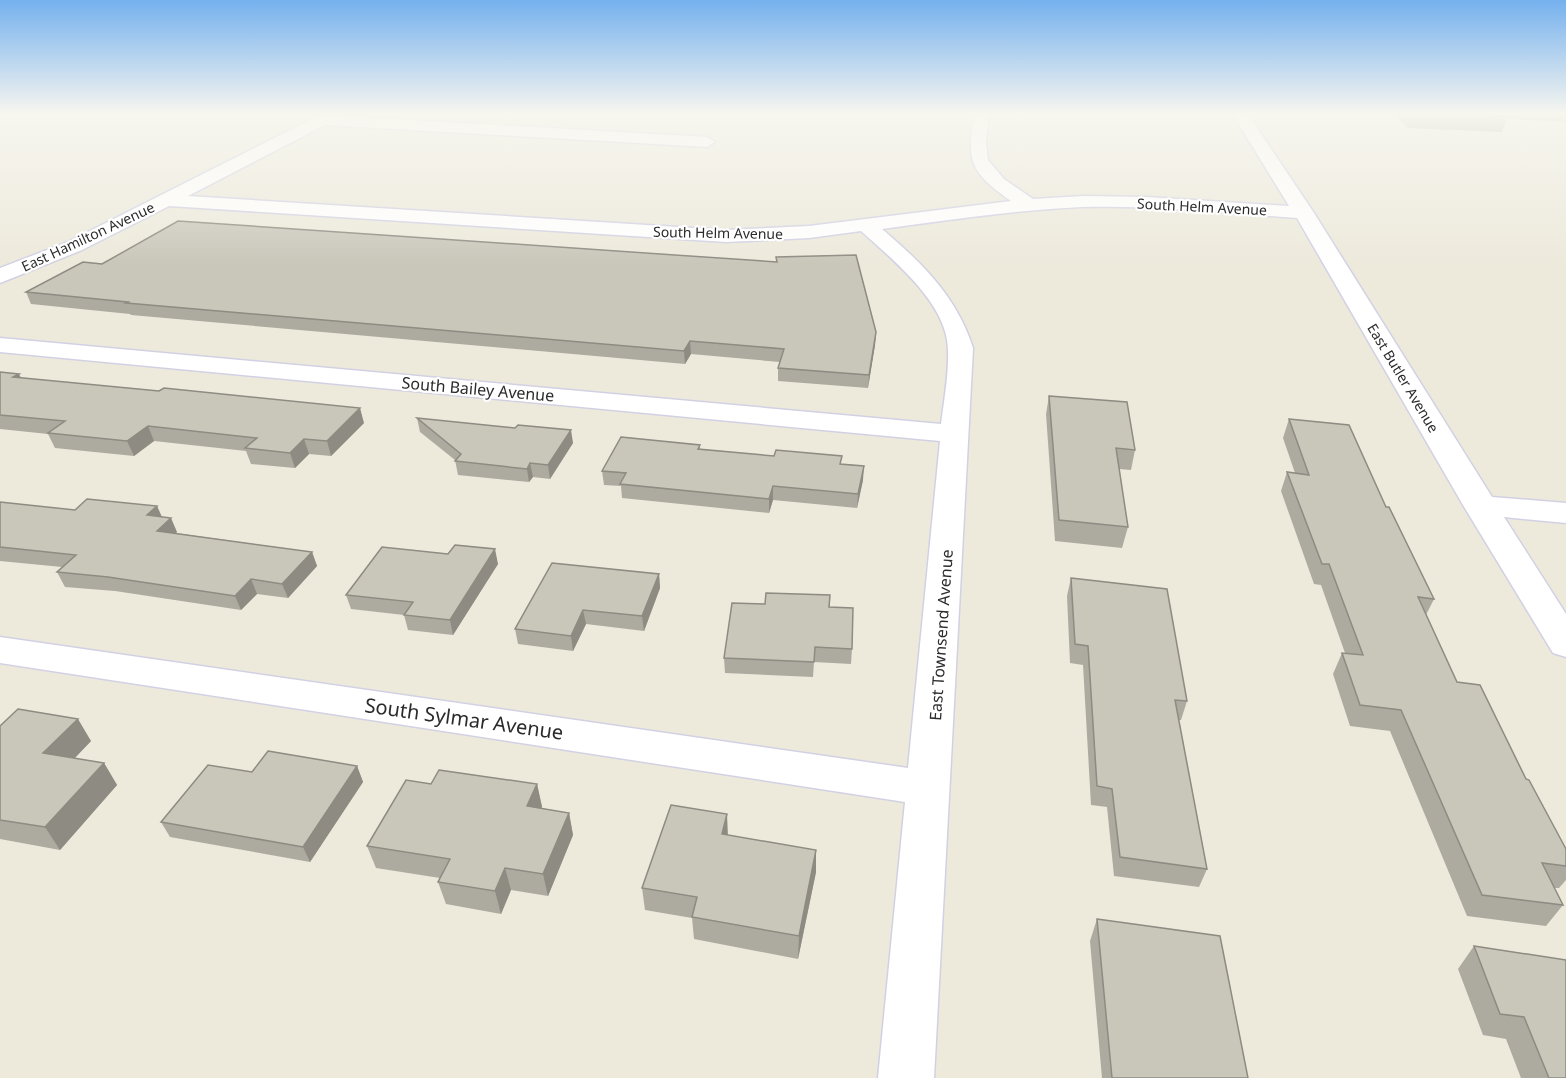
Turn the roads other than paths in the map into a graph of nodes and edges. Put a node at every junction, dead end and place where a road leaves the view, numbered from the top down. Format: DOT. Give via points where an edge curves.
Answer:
graph roads {
  1 [pos="238,163"];
  2 [pos="982,163"];
  3 [pos="1272,163"];
  4 [pos="167,200"];
  5 [pos="1029,205"];
  6 [pos="1304,213"];
  7 [pos="867,226"];
  8 [pos="0,276"];
  9 [pos="0,345"];
  10 [pos="956,434"];
  11 [pos="1479,505"];
  12 [pos="1566,513"];
  13 [pos="1566,644"];
  14 [pos="0,650"];
  15 [pos="929,788"];
  16 [pos="906,1078"];
  1 -- 4 [label="street, East Hamilton Avenue"];
  2 -- 5 [label="street" via="991,177"];
  3 -- 6 [label="street, East Butler Avenue"];
  4 -- 7 [label="street, South Helm Avenue" via="726,236"];
  4 -- 8 [label="street, East Hamilton Avenue" via="46,259"];
  5 -- 6 [label="street, South Helm Avenue" via="1125,203"];
  5 -- 7 [label="street, South Helm Avenue"];
  6 -- 11 [label="street, East Butler Avenue"];
  7 -- 10 [label="street, East Townsend Avenue" via="917,269 953,322 961,348"];
  9 -- 10 [label="street, South Bailey Avenue"];
  10 -- 15 [label="street, East Townsend Avenue"];
  11 -- 12 [label="street"];
  11 -- 13 [label="street, East Butler Avenue"];
  14 -- 15 [label="street, South Sylmar Avenue"];
  15 -- 16 [label="street, East Townsend Avenue"];
}
